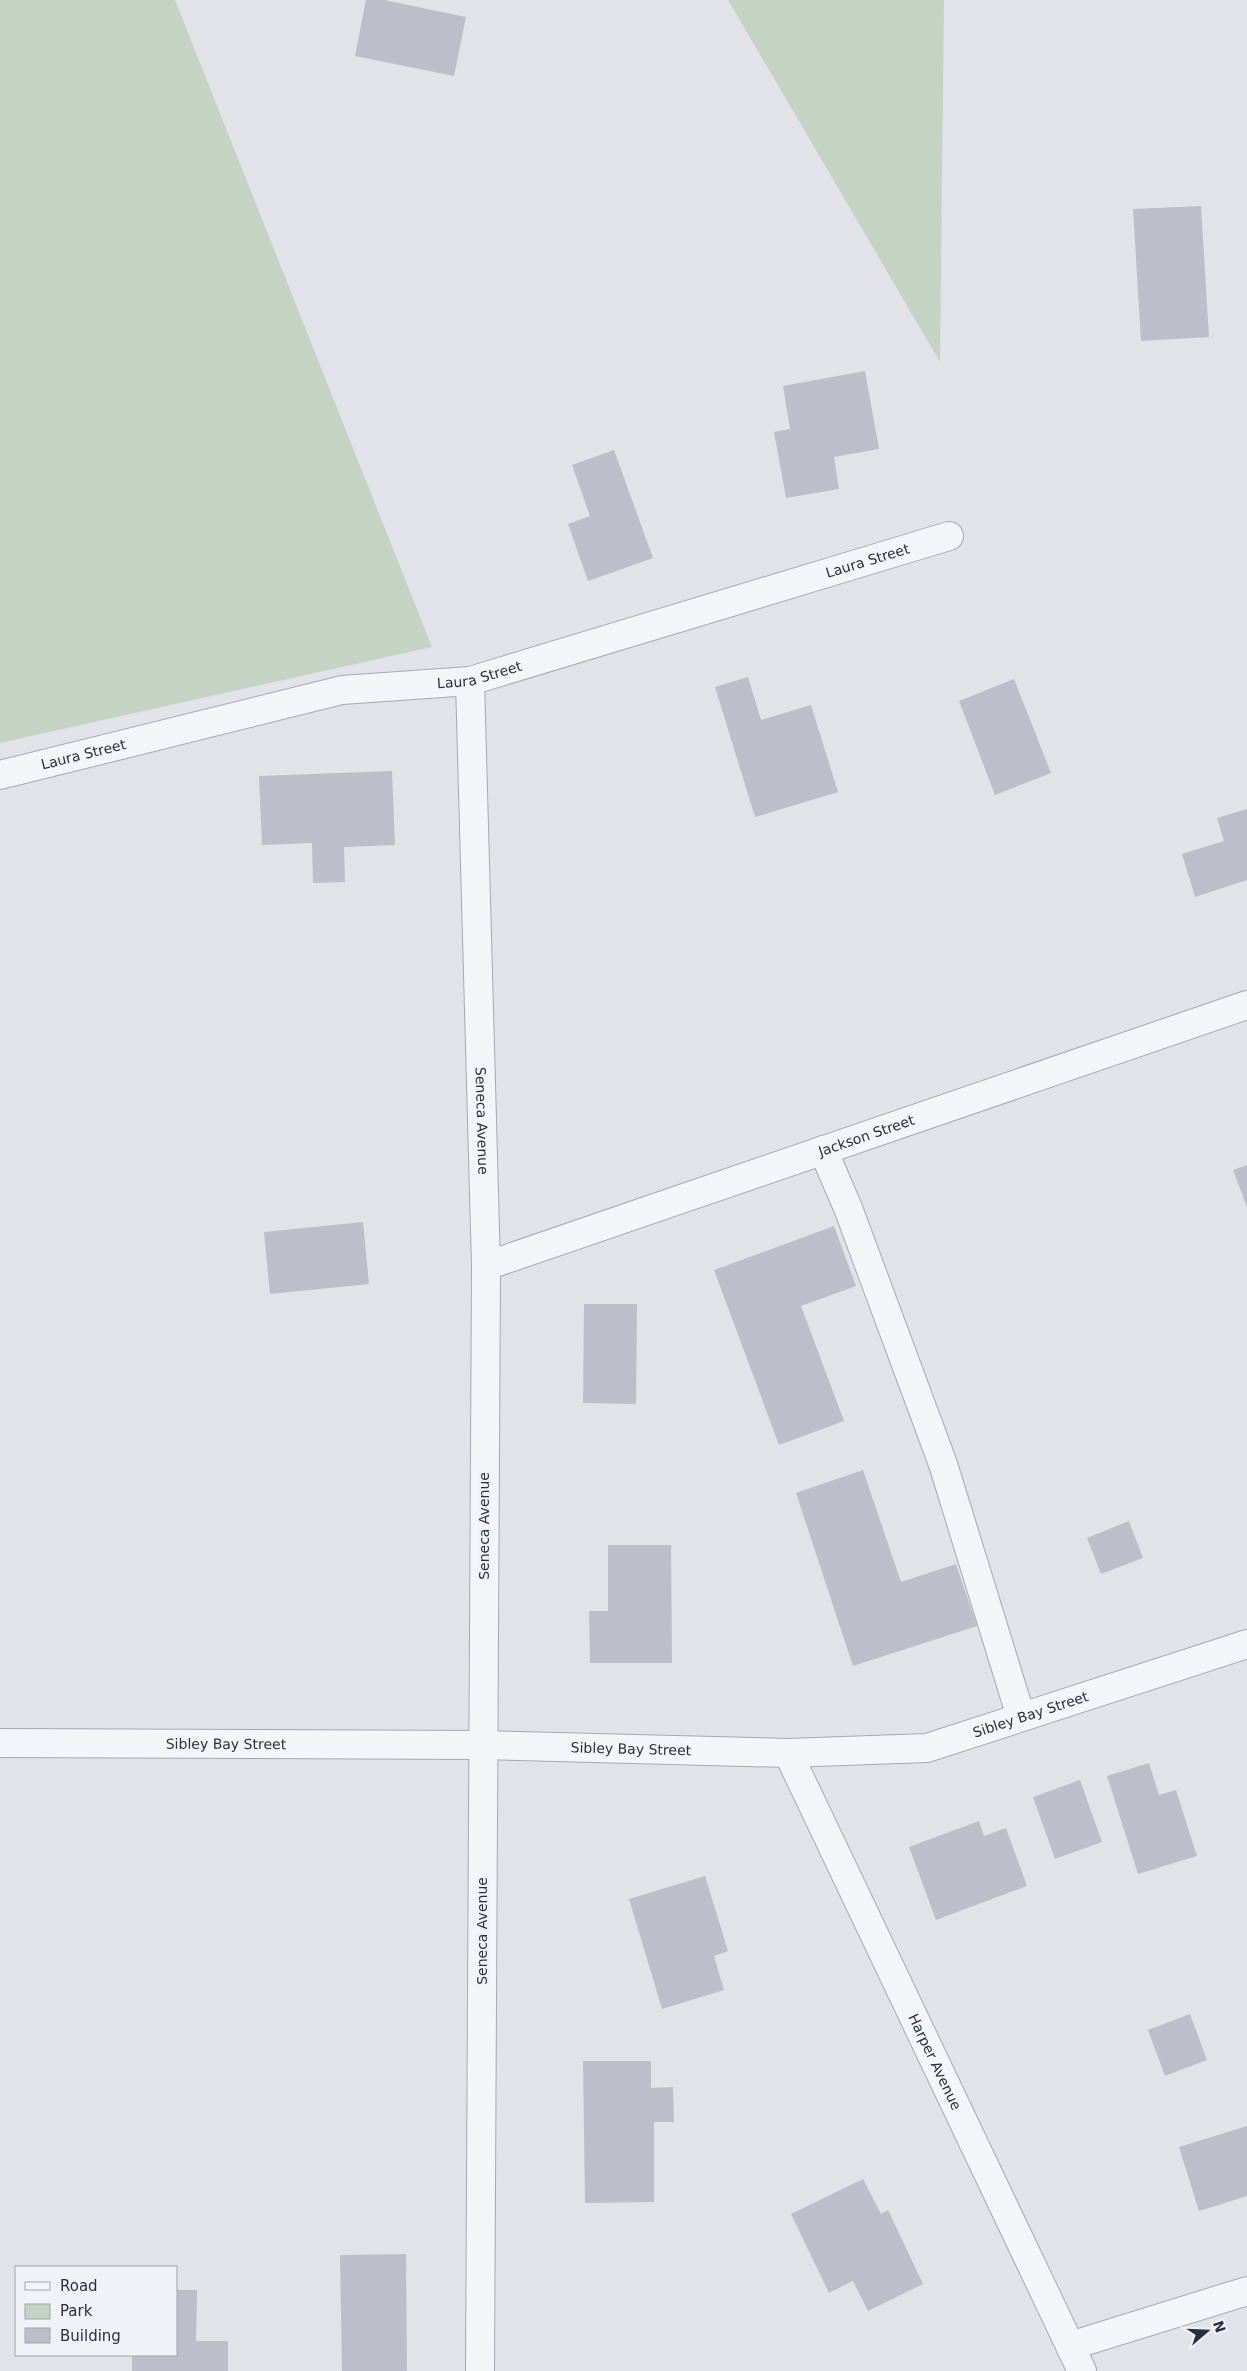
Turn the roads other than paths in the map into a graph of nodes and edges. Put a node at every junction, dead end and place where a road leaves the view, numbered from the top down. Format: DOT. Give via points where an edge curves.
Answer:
graph roads {
  1 [pos="949,536"];
  2 [pos="470,681"];
  3 [pos="0,775"];
  4 [pos="1247,1005"];
  5 [pos="822,1150"];
  6 [pos="486,1266"];
  7 [pos="1247,1644"];
  8 [pos="1021,1717"];
  9 [pos="0,1743"];
  10 [pos="483,1745"];
  11 [pos="788,1753"];
  12 [pos="1247,2291"];
  13 [pos="1070,2346"];
  14 [pos="480,2371"];
  15 [pos="1082,2371"];
  1 -- 2 [label="street, Laura Street"];
  2 -- 3 [label="street, Laura Street" via="342,690"];
  2 -- 6 [label="street, Seneca Avenue"];
  4 -- 5 [label="street, Jackson Street"];
  5 -- 6 [label="street, Jackson Street"];
  5 -- 8 [label="street" via="848,1208 943,1464"];
  6 -- 10 [label="street, Seneca Avenue"];
  7 -- 8 [label="street, Sibley Bay Street"];
  8 -- 11 [label="street, Sibley Bay Street" via="927,1748"];
  9 -- 10 [label="street, Sibley Bay Street"];
  10 -- 11 [label="street, Sibley Bay Street"];
  10 -- 14 [label="street, Seneca Avenue"];
  11 -- 13 [label="street, Harper Avenue"];
  12 -- 13 [label="street"];
  13 -- 15 [label="street, Harper Avenue"];
}
